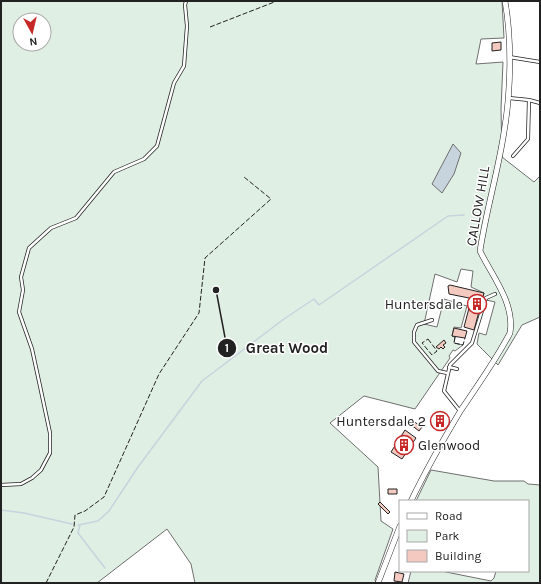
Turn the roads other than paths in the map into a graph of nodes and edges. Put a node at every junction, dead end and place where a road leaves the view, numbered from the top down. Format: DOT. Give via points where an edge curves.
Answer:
graph roads {
  1 [pos="186,1"];
  2 [pos="505,1"];
  3 [pos="508,57"];
  4 [pos="540,62"];
  5 [pos="508,98"];
  6 [pos="529,100"];
  7 [pos="540,103"];
  8 [pos="513,156"];
  9 [pos="495,294"];
  10 [pos="432,320"];
  11 [pos="449,367"];
  12 [pos="457,369"];
  13 [pos="447,373"];
  14 [pos="460,412"];
  15 [pos="1,485"];
  16 [pos="410,500"];
  17 [pos="399,529"];
  18 [pos="378,583"];
  1 -- 15 [label="lane" via="184,66 174,83 157,146 144,159 114,172 76,218 51,228 29,248 21,277 23,290 19,312 32,349 50,432 50,453 41,470 32,478 21,484"];
  2 -- 3 [label="street, CALLOW HILL"];
  3 -- 4 [label="lane"];
  3 -- 5 [label="street, CALLOW HILL"];
  5 -- 6 [label="lane"];
  5 -- 14 [label="street, CALLOW HILL" via="504,132 480,251 507,301 512,320 511,328 508,337"];
  6 -- 7 [label="lane"];
  6 -- 8 [label="lane" via="528,139"];
  9 -- 11 [label="lane" via="486,298 471,348"];
  10 -- 13 [label="lane" via="417,325 414,342 438,371"];
  11 -- 12 [label="lane"];
  11 -- 13 [label="lane"];
  13 -- 14 [label="lane" via="444,391"];
  14 -- 16 [label="street, CALLOW HILL" via="446,439 430,461"];
  17 -- 18 [label="street"];
}
